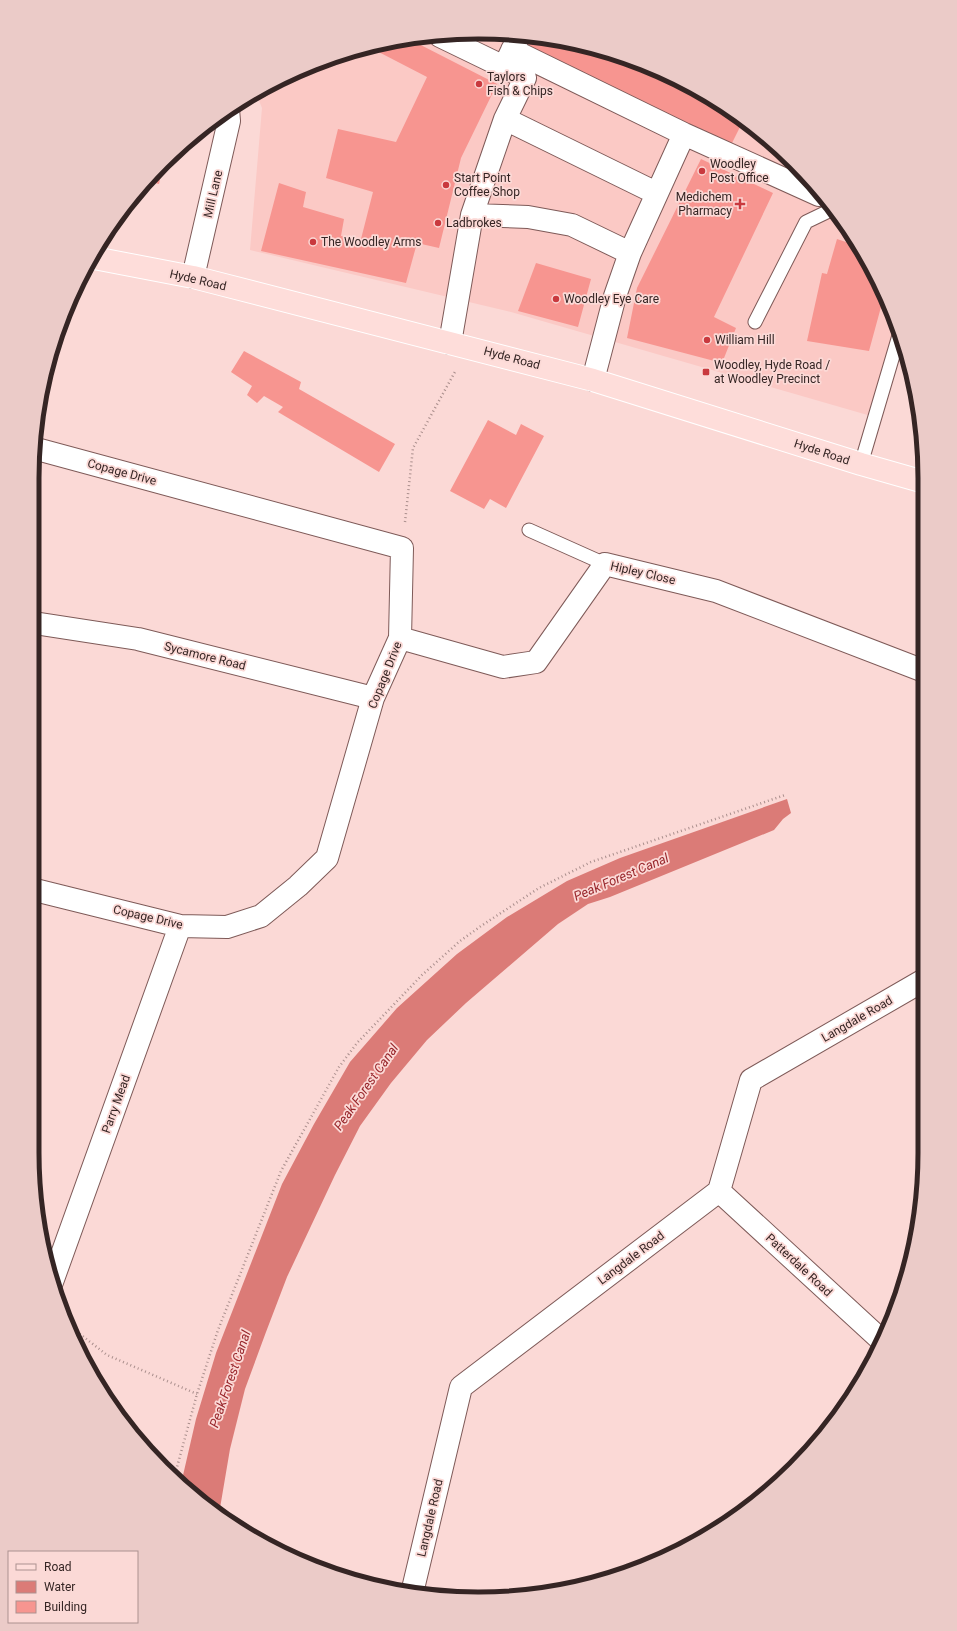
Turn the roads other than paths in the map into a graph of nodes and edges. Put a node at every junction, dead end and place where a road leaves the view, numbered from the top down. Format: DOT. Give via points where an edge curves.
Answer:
graph roads {
  1 [pos="458,40"];
  2 [pos="512,51"];
  3 [pos="229,117"];
  4 [pos="505,119"];
  5 [pos="684,134"];
  6 [pos="811,191"];
  7 [pos="656,193"];
  8 [pos="828,212"];
  9 [pos="472,215"];
  10 [pos="630,253"];
  11 [pos="98,259"];
  12 [pos="193,278"];
  13 [pos="755,322"];
  14 [pos="897,343"];
  15 [pos="460,345"];
  16 [pos="593,380"];
  17 [pos="40,450"];
  18 [pos="861,464"];
  19 [pos="918,480"];
  20 [pos="529,530"];
  21 [pos="605,564"];
  22 [pos="39,625"];
  23 [pos="400,638"];
  24 [pos="918,670"];
  25 [pos="374,698"];
  26 [pos="39,891"];
  27 [pos="180,926"];
  28 [pos="918,983"];
  29 [pos="719,1191"];
  30 [pos="56,1272"];
  31 [pos="878,1337"];
  32 [pos="413,1587"];
  1 -- 2 [label="street"];
  2 -- 4 [label="street" via="525,78"];
  2 -- 5 [label="street"];
  3 -- 12 [label="street, Mill Lane"];
  4 -- 7 [label="street"];
  4 -- 9 [label="street"];
  5 -- 6 [label="street"];
  5 -- 7 [label="street"];
  7 -- 10 [label="street"];
  8 -- 13 [label="lane" via="806,222"];
  9 -- 10 [label="street" via="528,217 572,225"];
  9 -- 15 [label="street"];
  10 -- 16 [label="street" via="615,296"];
  11 -- 12 [label="main road, Hyde Road"];
  12 -- 15 [label="main road, Hyde Road"];
  14 -- 18 [label="lane"];
  15 -- 16 [label="main road, Hyde Road"];
  16 -- 18 [label="main road, Hyde Road"];
  17 -- 23 [label="street, Copage Drive" via="402,548"];
  18 -- 19 [label="main road, Hyde Road"];
  20 -- 21 [label="lane"];
  21 -- 23 [label="street, Hipley Close" via="536,662 502,667"];
  21 -- 24 [label="street, Hipley Close" via="716,591"];
  22 -- 25 [label="street, Sycamore Road" via="138,639"];
  23 -- 25 [label="street, Copage Drive"];
  25 -- 27 [label="street, Copage Drive" via="327,858 261,916 227,926"];
  26 -- 27 [label="street, Copage Drive"];
  27 -- 30 [label="street, Parry Mead"];
  28 -- 29 [label="street, Langdale Road" via="751,1080"];
  29 -- 31 [label="street, Patterdale Road"];
  29 -- 32 [label="street, Langdale Road" via="461,1387"];
}
